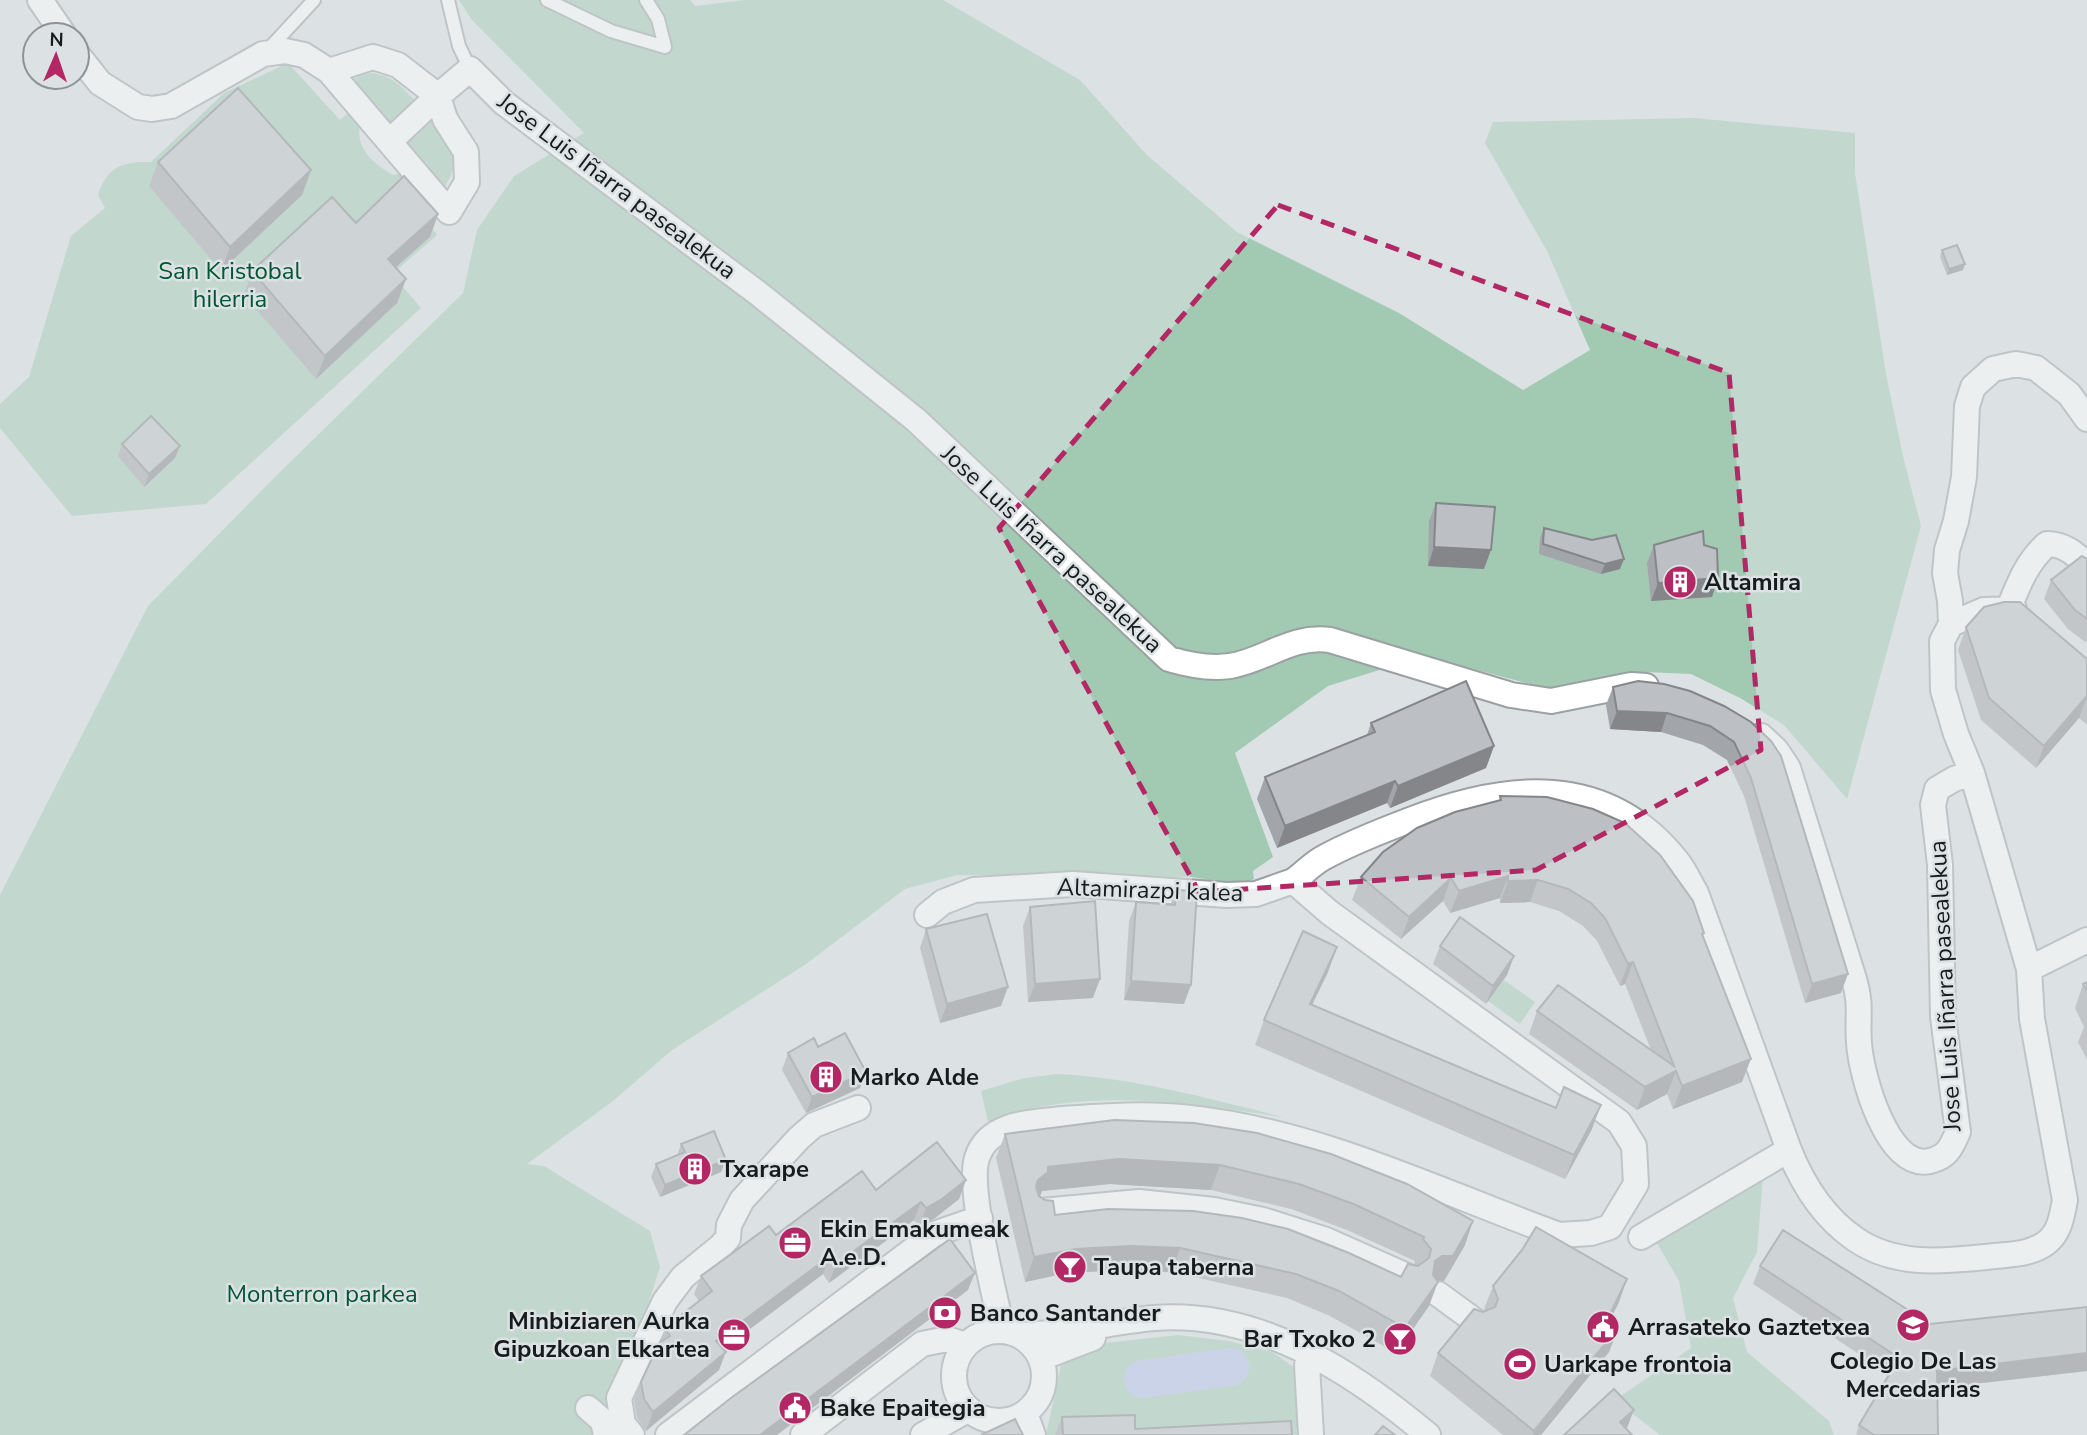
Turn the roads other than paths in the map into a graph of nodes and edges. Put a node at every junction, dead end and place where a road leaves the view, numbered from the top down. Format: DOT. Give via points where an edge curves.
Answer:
graph roads {
  1 [pos="40,0"];
  2 [pos="314,0"];
  3 [pos="447,0"];
  4 [pos="547,0"];
  5 [pos="646,0"];
  6 [pos="54,21"];
  7 [pos="263,54"];
  8 [pos="470,69"];
  9 [pos="329,71"];
  10 [pos="91,72"];
  11 [pos="438,96"];
  12 [pos="390,141"];
  13 [pos="2087,419"];
  14 [pos="2087,565"];
  15 [pos="1951,624"];
  16 [pos="1669,690"];
  17 [pos="1743,723"];
  18 [pos="1972,774"];
  19 [pos="1293,881"];
  20 [pos="927,915"];
  21 [pos="2087,940"];
  22 [pos="2029,969"];
  23 [pos="858,1108"];
  24 [pos="1780,1155"];
  25 [pos="1042,1211"];
  26 [pos="980,1218"];
  27 [pos="1651,1232"];
  28 [pos="1407,1276"];
  29 [pos="1012,1333"];
  30 [pos="965,1345"];
  31 [pos="1041,1359"];
  32 [pos="1307,1365"];
  33 [pos="588,1408"];
  34 [pos="979,1414"];
  35 [pos="1029,1424"];
  36 [pos="606,1435"];
  37 [pos="632,1435"];
  38 [pos="668,1435"];
  39 [pos="803,1435"];
  40 [pos="923,1435"];
  41 [pos="959,1435"];
  42 [pos="1311,1435"];
  43 [pos="1407,1435"];
  44 [pos="1428,1435"];
  1 -- 6 [label="street"];
  2 -- 7 [label="lane"];
  3 -- 8 [label="lane"];
  4 -- 5 [label="lane" via="611,31 665,47 658,19"];
  7 -- 9 [label="street" via="285,51 304,55"];
  7 -- 10 [label="street" via="171,106 152,109 138,107 100,83"];
  8 -- 11 [label="street"];
  8 -- 16 [label="street, Jose Luis Iñarra pasealekua" via="503,103 759,294 916,420 1169,659 1197,667 1229,666 1312,638 1511,695 1551,701 1631,685"];
  9 -- 11 [label="street" via="373,57 398,65"];
  9 -- 12 [label="street"];
  11 -- 12 [label="street"];
  11 -- 12 [label="street" via="444,119 466,152 467,182 449,212"];
  13 -- 15 [label="street" via="2068,394 2036,368 2016,364 1993,369 1973,387 1967,406 1964,477 1947,550"];
  14 -- 15 [label="street" via="2070,550 2048,544 2023,573 2019,612 1984,610"];
  15 -- 18 [label="street" via="1942,641 1943,690"];
  17 -- 18 [label="street, Jose Luis Iñarra pasealekua" via="1776,750 1787,768 1860,999 1864,1078 1877,1114 1895,1146 1909,1158 1926,1163 1943,1158 1958,1132 1944,1017 1940,865 1933,805 1937,789"];
  18 -- 22 [label="street"];
  19 -- 20 [label="street, Altamirazpi kalea" via="1256,894 1227,895 1073,884 975,890 943,902"];
  19 -- 22 [label="street" via="1322,859 1390,827 1486,797 1553,791 1588,799 1622,815 1653,835 1678,862 1696,893 1789,1150 1811,1194 1834,1224 1857,1241 1884,1254 1913,1260 2031,1252 2048,1242 2061,1223 2065,1200 2032,1019"];
  19 -- 26 [label="street" via="1330,913 1619,1122 1634,1146 1636,1184 1610,1227 1591,1234 1559,1234 1339,1151 1189,1118 1115,1115 1016,1124 997,1133 976,1158"];
  21 -- 22 [label="street"];
  23 -- 37 [label="street" via="814,1125 799,1138 742,1200 729,1225 728,1238 684,1277 665,1301 619,1398 623,1424"];
  24 -- 27 [label="street"];
  25 -- 28 [label="street" via="1139,1202 1214,1210 1326,1240"];
  26 -- 29 [label="street"];
  26 -- 38 [label="street" via="934,1234"];
  29 -- 30 [label="street" via="982,1334"];
  29 -- 31 [label="street" via="1033,1345"];
  29 -- 44 [label="street" via="1044,1334 1154,1318 1197,1317 1243,1327 1306,1351"];
  30 -- 34 [label="street" via="955,1378 960,1399"];
  30 -- 39 [label="street" via="947,1339 922,1343"];
  31 -- 32 [label="street" via="1093,1338 1199,1329 1245,1337"];
  31 -- 35 [label="street" via="1043,1388"];
  32 -- 42 [label="street"];
  32 -- 43 [label="street"];
  33 -- 36 [label="street" via="603,1421"];
  34 -- 35 [label="street"];
  34 -- 40 [label="street"];
  34 -- 41 [label="street"];
}
